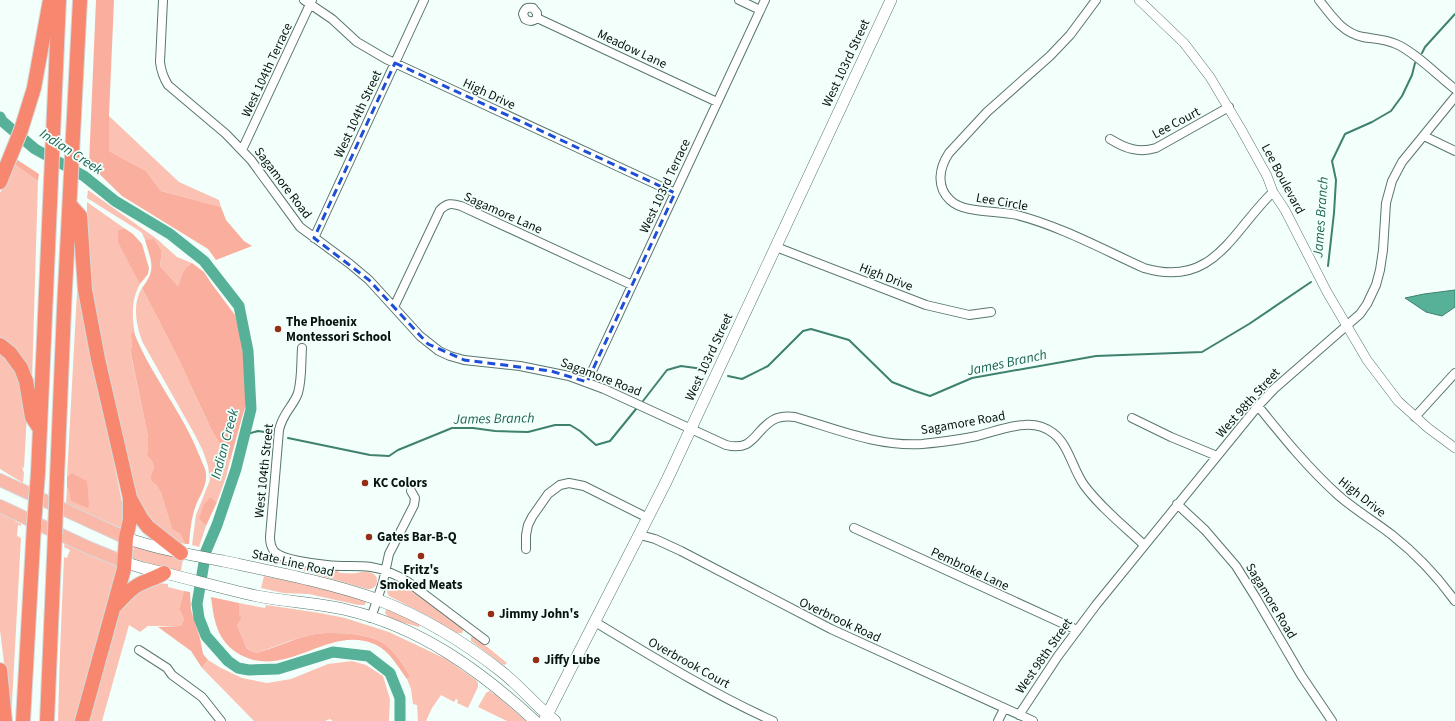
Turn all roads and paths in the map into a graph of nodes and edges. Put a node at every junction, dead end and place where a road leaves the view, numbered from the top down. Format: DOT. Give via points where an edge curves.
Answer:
graph roads {
  1 [pos="50,0"];
  2 [pos="59,0"];
  3 [pos="80,0"];
  4 [pos="163,0"];
  5 [pos="424,0"];
  6 [pos="739,0"];
  7 [pos="765,0"];
  8 [pos="891,0"];
  9 [pos="1096,0"];
  10 [pos="1139,0"];
  11 [pos="1319,0"];
  12 [pos="309,1"];
  13 [pos="760,10"];
  14 [pos="537,18"];
  15 [pos="395,63"];
  16 [pos="1455,89"];
  17 [pos="1455,97"];
  18 [pos="717,102"];
  19 [pos="1229,107"];
  20 [pos="1424,136"];
  21 [pos="1110,139"];
  22 [pos="242,150"];
  23 [pos="1455,151"];
  24 [pos="3,177"];
  25 [pos="1273,192"];
  26 [pos="675,193"];
  27 [pos="70,202"];
  28 [pos="314,238"];
  29 [pos="776,247"];
  30 [pos="632,285"];
  31 [pos="394,307"];
  32 [pos="992,312"];
  33 [pos="1346,327"];
  34 [pos="0,345"];
  35 [pos="302,348"];
  36 [pos="1455,373"];
  37 [pos="587,382"];
  38 [pos="1258,406"];
  39 [pos="1415,417"];
  40 [pos="1132,418"];
  41 [pos="40,429"];
  42 [pos="691,429"];
  43 [pos="1455,448"];
  44 [pos="1217,456"];
  45 [pos="0,480"];
  46 [pos="411,491"];
  47 [pos="130,498"];
  48 [pos="1177,504"];
  49 [pos="0,506"];
  50 [pos="648,518"];
  51 [pos="854,528"];
  52 [pos="640,535"];
  53 [pos="126,538"];
  54 [pos="1144,545"];
  55 [pos="526,549"];
  56 [pos="275,552"];
  57 [pos="181,553"];
  58 [pos="124,562"];
  59 [pos="385,571"];
  60 [pos="171,574"];
  61 [pos="378,600"];
  62 [pos="1455,601"];
  63 [pos="113,608"];
  64 [pos="371,618"];
  65 [pos="595,622"];
  66 [pos="1077,630"];
  67 [pos="485,640"];
  68 [pos="139,650"];
  69 [pos="0,670"];
  70 [pos="1004,709"];
  71 [pos="1019,714"];
  72 [pos="549,719"];
  73 [pos="6,721"];
  74 [pos="22,721"];
  75 [pos="47,721"];
  76 [pos="82,721"];
  77 [pos="221,721"];
  78 [pos="535,721"];
  79 [pos="772,721"];
  80 [pos="998,721"];
  81 [pos="1033,721"];
  82 [pos="1332,721"];
  1 -- 24 [label="highway" via="34,88"];
  2 -- 41 [label="highway"];
  3 -- 27 [label="highway"];
  4 -- 22 [label="street, Sagamore Road" via="160,62 164,78 174,90"];
  5 -- 15 [label="street, West 104th Street"];
  6 -- 13 [label="street"];
  7 -- 13 [label="street, West 103rd Terrace"];
  8 -- 29 [label="main road, West 103rd Street"];
  9 -- 25 [label="street, Lee Circle" via="1065,40 993,107 949,153 940,171 940,182 951,201 962,208 1017,215 1050,226 1153,271 1181,272 1211,260 1227,246"];
  10 -- 19 [label="street, Lee Boulevard" via="1184,43"];
  11 -- 16 [label="street" via="1347,31 1396,44"];
  12 -- 15 [label="street, High Drive" via="357,42"];
  12 -- 22 [label="street, West 104th Terrace"];
  13 -- 18 [label="street, West 103rd Terrace"];
  14 -- 18 [label="street, Meadow Lane"];
  15 -- 26 [label="street, High Drive"];
  15 -- 28 [label="street, West 104th Street"];
  17 -- 20 [label="street, West 98th Street"];
  18 -- 26 [label="street, West 103rd Terrace"];
  19 -- 21 [label="street, Lee Court" via="1147,151 1138,151"];
  19 -- 25 [label="street, Lee Boulevard"];
  20 -- 23 [label="street"];
  20 -- 33 [label="street, West 98th Street" via="1402,162 1392,181 1386,202 1383,250 1376,284 1360,314"];
  22 -- 28 [label="street, Sagamore Road" via="295,222"];
  25 -- 33 [label="street, Lee Boulevard"];
  26 -- 30 [label="street, West 103rd Terrace"];
  27 -- 47 [label="highway" via="80,216 85,290"];
  27 -- 75 [label="highway, bridge"];
  28 -- 31 [label="street, Sagamore Road" via="369,280"];
  29 -- 32 [label="street, High Drive" via="926,305 970,315"];
  29 -- 42 [label="main road, West 103rd Street"];
  30 -- 31 [label="street, Sagamore Lane" via="452,203 446,204 440,210"];
  30 -- 37 [label="street, West 103rd Terrace"];
  31 -- 37 [label="street, Sagamore Road" via="428,344 450,356 551,371"];
  33 -- 38 [label="street, West 98th Street"];
  33 -- 39 [label="street, Lee Boulevard" via="1383,382"];
  34 -- 41 [label="highway" via="21,368 26,381 32,417"];
  35 -- 56 [label="street, West 104th Street" via="298,392 281,421 279,430 270,537 270,545"];
  36 -- 39 [label="street"];
  37 -- 42 [label="street, Sagamore Road"];
  38 -- 44 [label="street, West 98th Street"];
  38 -- 62 [label="street, High Drive" via="1316,475 1413,553"];
  39 -- 43 [label="street, Lee Boulevard"];
  40 -- 44 [label="street"];
  41 -- 74 [label="highway, bridge"];
  42 -- 50 [label="main road, West 103rd Street"];
  42 -- 54 [label="street, Sagamore Road" via="731,446 742,446 774,420 787,416 872,440 905,444 953,440 1023,425 1038,426 1059,439 1094,497"];
  44 -- 48 [label="street, West 98th Street"];
  45 -- 53 [label="main road, State Line Road"];
  46 -- 59 [label="street" via="415,498 414,505 389,554"];
  47 -- 53 [label="highway" via="130,520"];
  47 -- 57 [label="highway" via="148,527"];
  48 -- 54 [label="street, West 98th Street"];
  48 -- 82 [label="street, Sagamore Road" via="1205,530 1236,566 1301,675"];
  49 -- 58 [label="main road"];
  50 -- 52 [label="main road, West 103rd Street"];
  50 -- 55 [label="street" via="584,486 569,483 548,494 532,517 526,535"];
  51 -- 66 [label="street, Pembroke Lane"];
  52 -- 65 [label="main road, West 103rd Street"];
  52 -- 70 [label="street, Overbrook Road" via="675,548 830,629"];
  53 -- 57 [label="main road, State Line Road"];
  53 -- 58 [label="highway"];
  54 -- 66 [label="street, West 98th Street"];
  56 -- 59 [label="street, State Line Road" via="280,556 327,566 373,567"];
  57 -- 61 [label="main road, State Line Road" via="332,586"];
  58 -- 60 [label="main road"];
  58 -- 63 [label="highway"];
  59 -- 61 [label="street"];
  59 -- 67 [label="street, State Line Road" via="408,582"];
  60 -- 63 [label="highway" via="138,585"];
  60 -- 64 [label="main road" via="258,596 347,610"];
  61 -- 64 [label="street"];
  61 -- 72 [label="main road, State Line Road" via="422,621 476,653 502,672"];
  63 -- 76 [label="highway"];
  64 -- 78 [label="main road" via="415,634 453,655 493,684"];
  65 -- 72 [label="main road, West 103rd Street"];
  65 -- 79 [label="street, Overbrook Court" via="686,676"];
  66 -- 71 [label="street, West 98th Street"];
  68 -- 77 [label="street" via="167,668 172,675 202,697"];
  69 -- 73 [label="highway"];
  70 -- 71 [label="street, Overbrook Road"];
  70 -- 80 [label="street"];
  71 -- 81 [label="street, Overbrook Road"];
}
